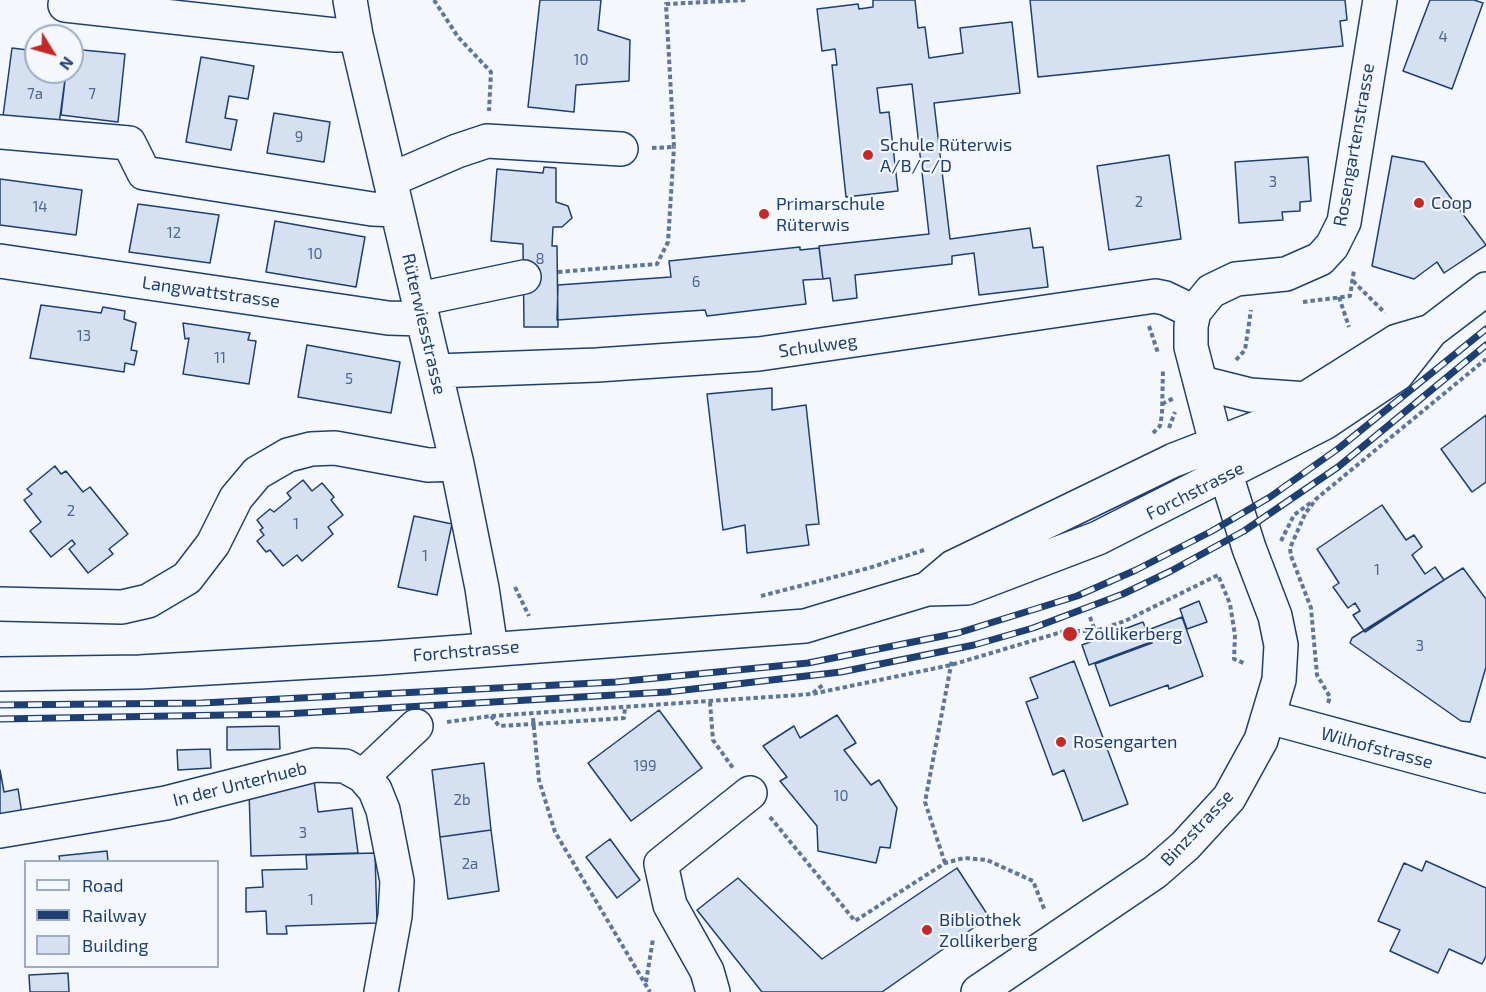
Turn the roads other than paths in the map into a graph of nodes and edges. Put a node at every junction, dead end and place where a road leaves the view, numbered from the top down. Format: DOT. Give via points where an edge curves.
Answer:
graph roads {
  1 [pos="350,0"];
  2 [pos="1380,0"];
  3 [pos="65,5"];
  4 [pos="356,35"];
  5 [pos="0,132"];
  6 [pos="621,149"];
  7 [pos="394,195"];
  8 [pos="0,261"];
  9 [pos="524,277"];
  10 [pos="1486,290"];
  11 [pos="421,309"];
  12 [pos="1194,312"];
  13 [pos="1431,331"];
  14 [pos="436,371"];
  15 [pos="1202,383"];
  16 [pos="1307,399"];
  17 [pos="1216,443"];
  18 [pos="457,464"];
  19 [pos="1227,474"];
  20 [pos="927,589"];
  21 [pos="0,604"];
  22 [pos="491,649"];
  23 [pos="0,674"];
  24 [pos="1269,717"];
  25 [pos="416,726"];
  26 [pos="363,776"];
  27 [pos="1486,776"];
  28 [pos="750,794"];
  29 [pos="0,831"];
  30 [pos="381,992"];
  31 [pos="713,992"];
  32 [pos="978,992"];
  1 -- 4 [label="street, Rüterwiesstrasse"];
  2 -- 12 [label="street, Rosengartenstrasse" via="1344,222 1332,246 1320,259 1286,274 1236,279 1211,291"];
  3 -- 4 [label="street"];
  4 -- 7 [label="street, Rüterwiesstrasse"];
  5 -- 7 [label="street" via="129,143 144,173 372,209"];
  6 -- 7 [label="street" via="487,141 457,151"];
  7 -- 11 [label="street, Rüterwiesstrasse"];
  8 -- 11 [label="street, Langwattstrasse" via="388,318"];
  9 -- 11 [label="street, Langwattstrasse"];
  10 -- 13 [label="street, Forchstrasse"];
  11 -- 14 [label="street, Rüterwiesstrasse"];
  12 -- 14 [label="street, Schulweg" via="1165,298 1147,297 759,354"];
  12 -- 15 [label="street" via="1191,347"];
  13 -- 16 [label="street, Forchstrasse" via="1397,341"];
  13 -- 19 [label="street, Forchstrasse" via="1397,374 1324,423"];
  14 -- 18 [label="street, Rüterwiesstrasse"];
  15 -- 16 [label="street" via="1250,395"];
  15 -- 17 [label="street"];
  16 -- 17 [label="street, Forchstrasse" via="1262,426"];
  17 -- 19 [label="street, Binzstrasse"];
  17 -- 20 [label="street, Forchstrasse" via="953,567"];
  18 -- 21 [label="street" via="428,465 335,448 288,455 257,472 236,498 213,544 187,578 148,601 122,607"];
  18 -- 22 [label="street, Rüterwiesstrasse"];
  19 -- 20 [label="street, Forchstrasse" via="1098,538 1022,568 967,588"];
  19 -- 24 [label="street, Binzstrasse" via="1275,616 1281,645 1279,680"];
  20 -- 22 [label="street, Forchstrasse" via="805,626"];
  22 -- 23 [label="street, Forchstrasse" via="140,672"];
  24 -- 27 [label="street, Wilhofstrasse"];
  24 -- 32 [label="street, Binzstrasse" via="1261,740 1229,798 1185,846 1155,872"];
  25 -- 26 [label="street"];
  26 -- 29 [label="street, In der Unterhueb" via="345,766 315,765 166,803"];
  26 -- 30 [label="street" via="375,790 383,810 397,880 395,916"];
  28 -- 31 [label="street" via="661,864 670,904 707,971"];
}
